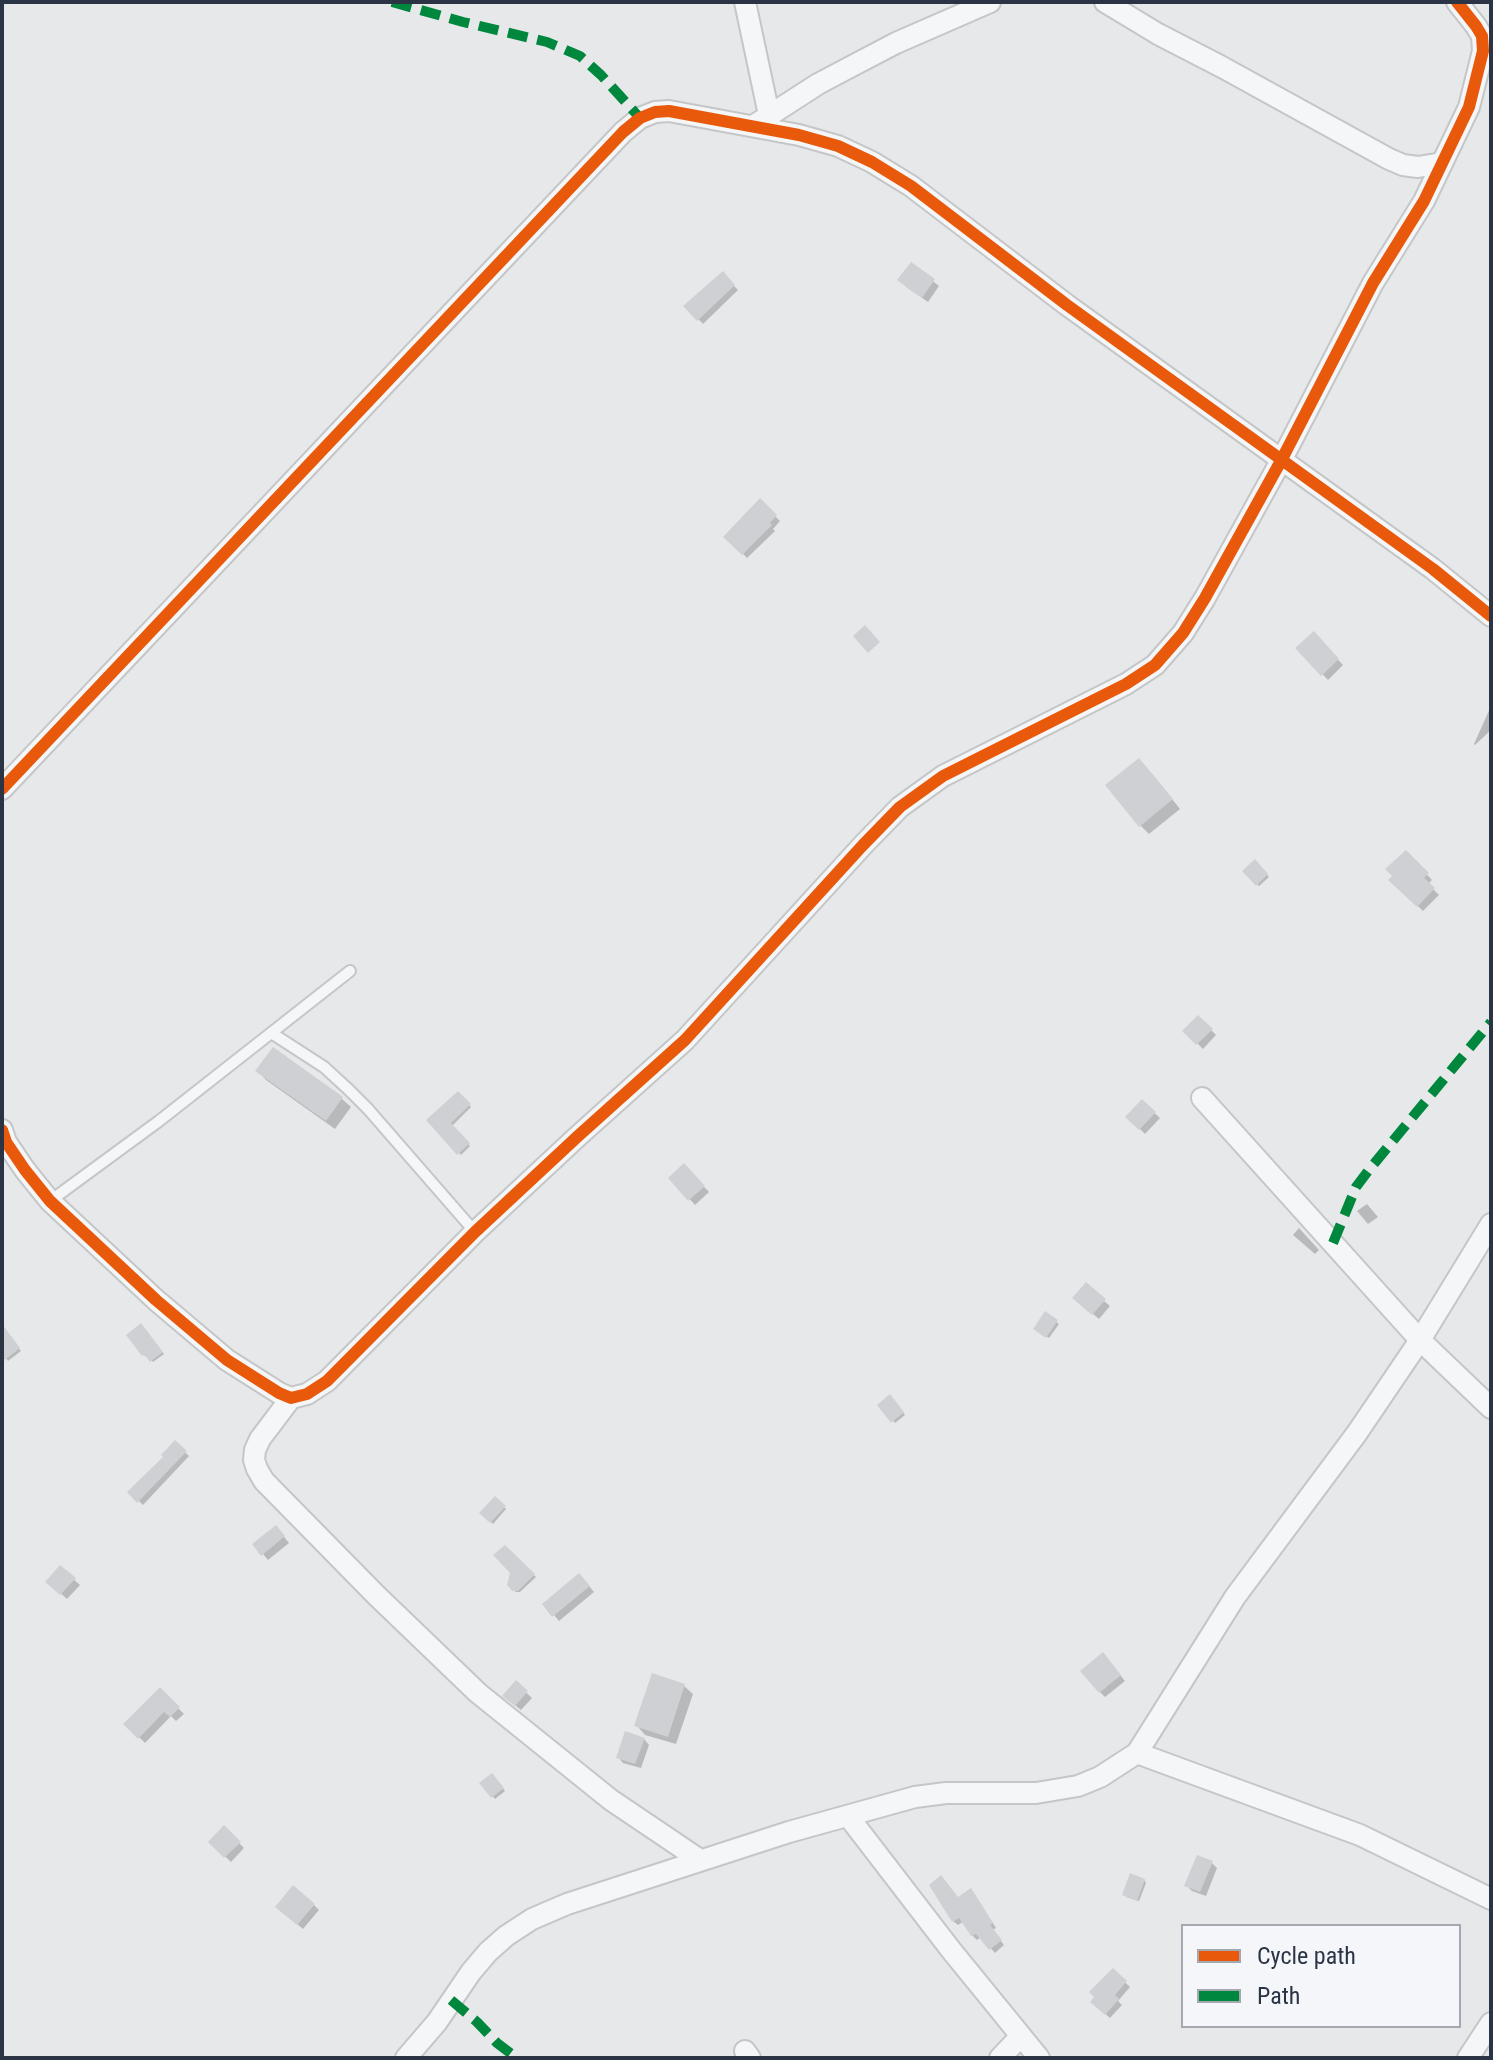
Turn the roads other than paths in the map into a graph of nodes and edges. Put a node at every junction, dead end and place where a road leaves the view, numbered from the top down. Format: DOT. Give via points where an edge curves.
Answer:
graph roads {
  1 [pos="745,2"];
  2 [pos="990,2"];
  3 [pos="1105,2"];
  4 [pos="1457,2"];
  5 [pos="761,120"];
  6 [pos="1442,163"];
  7 [pos="1282,459"];
  8 [pos="1491,616"];
  9 [pos="2,789"];
  10 [pos="350,971"];
  11 [pos="273,1034"];
  12 [pos="1202,1098"];
  13 [pos="2,1130"];
  14 [pos="50,1201"];
  15 [pos="1491,1224"];
  16 [pos="475,1232"];
  17 [pos="1420,1340"];
  18 [pos="291,1398"];
  19 [pos="1491,1408"];
  20 [pos="1137,1753"];
  21 [pos="848,1816"];
  22 [pos="700,1860"];
  23 [pos="1491,1899"];
  24 [pos="1491,2023"];
  25 [pos="1021,2036"];
  26 [pos="406,2058"];
  27 [pos="1000,2058"];
  28 [pos="1039,2058"];
  29 [pos="1468,2058"];
  1 -- 5 [label="street"];
  2 -- 5 [label="street" via="896,43"];
  3 -- 6 [label="street" via="1389,159 1418,167"];
  4 -- 6 [label="street" via="1482,36 1483,51 1469,107"];
  5 -- 7 [label="street" via="838,146 911,186"];
  5 -- 9 [label="street" via="655,112 623,132"];
  6 -- 7 [label="street"];
  7 -- 8 [label="street"];
  7 -- 16 [label="street" via="1205,598 1155,665 943,776 900,807 685,1040"];
  10 -- 11 [label="lane"];
  11 -- 14 [label="lane"];
  11 -- 16 [label="lane" via="348,1089"];
  12 -- 17 [label="street"];
  13 -- 14 [label="street"];
  14 -- 18 [label="street" via="227,1360"];
  15 -- 17 [label="street"];
  16 -- 18 [label="street" via="327,1381"];
  17 -- 19 [label="street"];
  17 -- 20 [label="street" via="1235,1597"];
  18 -- 22 [label="street" via="255,1450 264,1481 478,1693 611,1800"];
  20 -- 21 [label="street" via="1078,1786 1036,1793 915,1797"];
  20 -- 23 [label="street" via="1360,1835"];
  21 -- 22 [label="street"];
  21 -- 25 [label="street"];
  22 -- 26 [label="street" via="567,1904 506,1936 471,1972"];
  24 -- 29 [label="street"];
  25 -- 27 [label="street"];
  25 -- 28 [label="street"];
}
